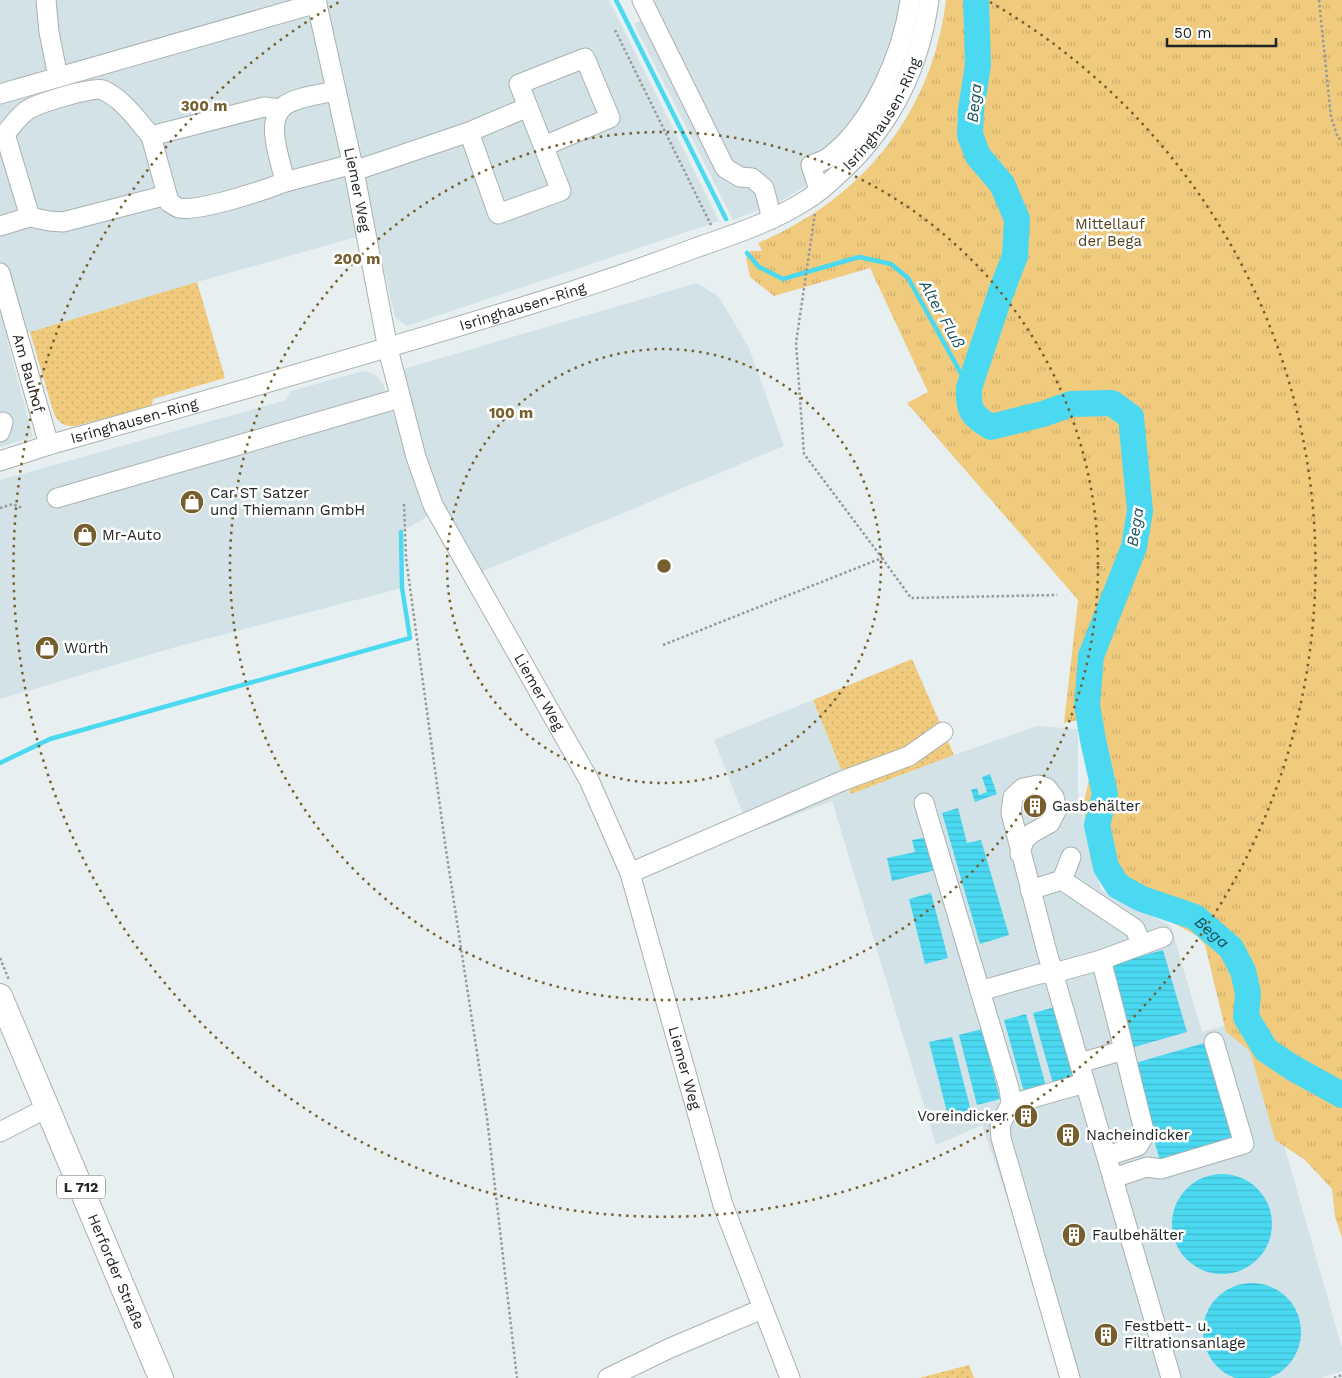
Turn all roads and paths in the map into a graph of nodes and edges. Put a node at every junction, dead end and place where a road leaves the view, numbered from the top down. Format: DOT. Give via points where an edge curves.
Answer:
graph roads {
  1 [pos="46,0"];
  2 [pos="642,0"];
  3 [pos="910,0"];
  4 [pos="929,0"];
  5 [pos="1319,0"];
  6 [pos="317,1"];
  7 [pos="615,30"];
  8 [pos="58,77"];
  9 [pos="336,91"];
  10 [pos="0,94"];
  11 [pos="528,107"];
  12 [pos="281,109"];
  13 [pos="469,132"];
  14 [pos="3,135"];
  15 [pos="150,136"];
  16 [pos="1342,140"];
  17 [pos="544,146"];
  18 [pos="353,167"];
  19 [pos="285,182"];
  20 [pos="816,194"];
  21 [pos="167,195"];
  22 [pos="30,217"];
  23 [pos="772,219"];
  24 [pos="0,226"];
  25 [pos="718,240"];
  26 [pos="0,273"];
  27 [pos="388,349"];
  28 [pos="400,398"];
  29 [pos="49,445"];
  30 [pos="0,461"];
  31 [pos="57,498"];
  32 [pos="404,504"];
  33 [pos="0,508"];
  34 [pos="22,508"];
  35 [pos="882,558"];
  36 [pos="1057,596"];
  37 [pos="663,645"];
  38 [pos="943,732"];
  39 [pos="924,803"];
  40 [pos="1020,854"];
  41 [pos="1071,857"];
  42 [pos="630,873"];
  43 [pos="1062,880"];
  44 [pos="1030,890"];
  45 [pos="1163,938"];
  46 [pos="1142,945"];
  47 [pos="1101,960"];
  48 [pos="1054,973"];
  49 [pos="980,991"];
  50 [pos="0,996"];
  51 [pos="1214,1042"];
  52 [pos="1124,1050"];
  53 [pos="1080,1064"];
  54 [pos="1085,1083"];
  55 [pos="1011,1104"];
  56 [pos="47,1108"];
  57 [pos="0,1132"];
  58 [pos="1107,1156"];
  59 [pos="1113,1178"];
  60 [pos="762,1309"];
  61 [pos="1342,1375"];
  62 [pos="161,1378"];
  63 [pos="517,1378"];
  64 [pos="608,1378"];
  65 [pos="790,1378"];
  66 [pos="1070,1378"];
  67 [pos="1172,1378"];
  68 [pos="1334,1378"];
  1 -- 8 [label="street"];
  2 -- 23 [label="street" via="725,168 740,177 752,178 764,188"];
  3 -- 20 [label="street" via="907,24 893,66 872,106 846,142 827,159 811,165 817,184"];
  4 -- 20 [label="street, Isringhausen-Ring" via="912,71 890,114 862,151"];
  5 -- 16 [label="path" via="1331,117 1338,138"];
  6 -- 8 [label="street"];
  6 -- 9 [label="street, Liemer Weg"];
  7 -- 25 [label="path"];
  8 -- 10 [label="street"];
  9 -- 12 [label="street" via="302,99"];
  9 -- 18 [label="street, Liemer Weg"];
  11 -- 13 [label="street"];
  11 -- 17 [label="street"];
  11 -- 17 [label="street" via="519,84 585,58 610,118"];
  12 -- 15 [label="street" via="264,107"];
  12 -- 19 [label="street" via="276,115 274,131"];
  13 -- 17 [label="street" via="498,214 562,191"];
  13 -- 18 [label="street"];
  14 -- 15 [label="street" via="30,109 88,90 102,90 117,98"];
  14 -- 22 [label="street"];
  15 -- 21 [label="street"];
  18 -- 19 [label="street"];
  18 -- 27 [label="street, Liemer Weg"];
  19 -- 21 [label="street" via="261,192 194,208 179,208 169,202"];
  20 -- 23 [label="street, Isringhausen-Ring"];
  20 -- 35 [label="path" via="816,215 796,343 804,454"];
  21 -- 22 [label="street" via="63,222"];
  22 -- 24 [label="street"];
  23 -- 25 [label="street, Isringhausen-Ring"];
  25 -- 27 [label="street, Isringhausen-Ring" via="611,280"];
  26 -- 29 [label="street, Am Bauhof"];
  27 -- 28 [label="street, Liemer Weg"];
  27 -- 29 [label="street, Isringhausen-Ring"];
  28 -- 31 [label="street"];
  28 -- 42 [label="street, Liemer Weg" via="433,505 590,780"];
  29 -- 30 [label="street, Isringhausen-Ring"];
  32 -- 63 [label="path" via="408,577 487,1118"];
  33 -- 34 [label="path" via="13,504"];
  35 -- 36 [label="path" via="911,598"];
  35 -- 37 [label="path"];
  38 -- 42 [label="street" via="909,756 842,781"];
  39 -- 49 [label="street"];
  40 -- 44 [label="street"];
  41 -- 43 [label="street"];
  42 -- 60 [label="street, Liemer Weg" via="723,1205"];
  43 -- 44 [label="street"];
  43 -- 46 [label="street" via="1135,929"];
  44 -- 48 [label="street"];
  45 -- 46 [label="street"];
  46 -- 47 [label="street"];
  47 -- 48 [label="street"];
  47 -- 52 [label="street"];
  48 -- 49 [label="street"];
  48 -- 53 [label="street"];
  49 -- 55 [label="street"];
  50 -- 56 [label="main road, Herforder Straße / L 712"];
  51 -- 59 [label="street" via="1244,1144 1161,1169 1147,1167"];
  52 -- 53 [label="street"];
  52 -- 58 [label="street" via="1145,1134 1138,1146"];
  53 -- 54 [label="street"];
  54 -- 55 [label="street"];
  54 -- 58 [label="street"];
  55 -- 66 [label="street" via="1000,1125 1001,1138"];
  56 -- 57 [label="street"];
  56 -- 62 [label="main road, Herforder Straße / L 712"];
  58 -- 59 [label="street"];
  59 -- 67 [label="street"];
  60 -- 64 [label="street"];
  60 -- 65 [label="street, Liemer Weg"];
  61 -- 68 [label="path"];
}
